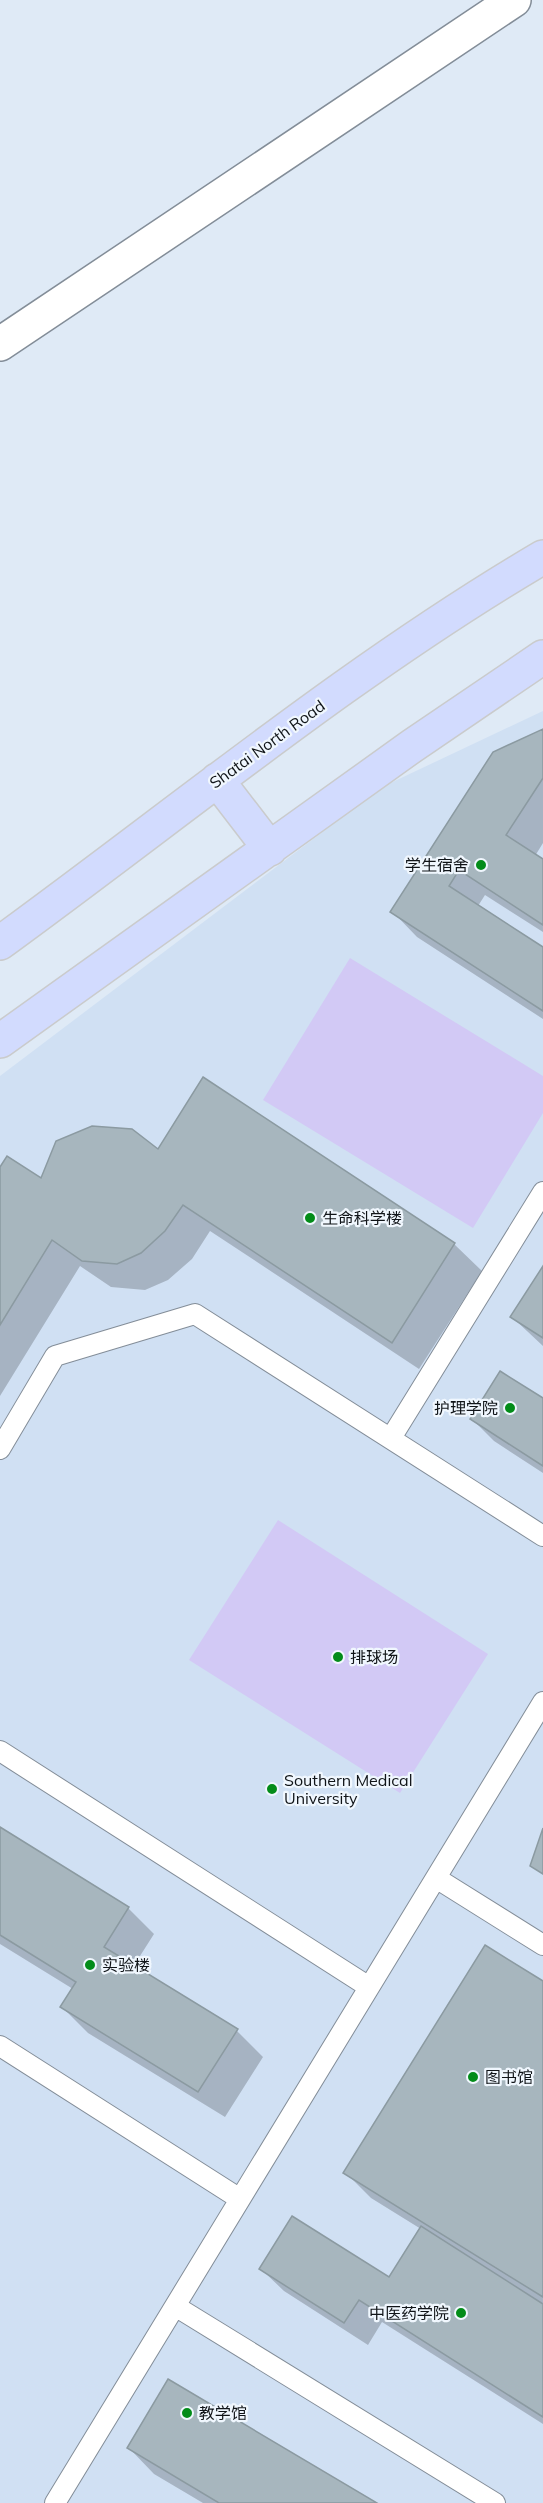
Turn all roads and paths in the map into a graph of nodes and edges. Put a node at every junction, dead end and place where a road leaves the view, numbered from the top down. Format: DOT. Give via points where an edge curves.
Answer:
graph roads {
  1 [pos="514,0"];
  2 [pos="0,344"];
  3 [pos="543,557"];
  4 [pos="543,657"];
  5 [pos="217,780"];
  6 [pos="270,849"];
  7 [pos="0,943"];
  8 [pos="0,1041"];
  9 [pos="542,1194"];
  10 [pos="390,1438"];
  11 [pos="0,1449"];
  12 [pos="543,1536"];
  13 [pos="543,1702"];
  14 [pos="0,1750"];
  15 [pos="436,1878"];
  16 [pos="543,1946"];
  17 [pos="369,1987"];
  18 [pos="0,2046"];
  19 [pos="240,2199"];
  20 [pos="175,2306"];
  21 [pos="55,2503"];
  22 [pos="495,2503"];
  1 -- 2 [label="street"];
  3 -- 5 [label="main road, Shatai North Road" via="405,645"];
  4 -- 6 [label="main road"];
  5 -- 6 [label="main road"];
  5 -- 7 [label="main road, Shatai North Road"];
  6 -- 8 [label="main road"];
  9 -- 10 [label="lane"];
  10 -- 11 [label="lane" via="195,1314 55,1356"];
  10 -- 12 [label="lane"];
  13 -- 15 [label="lane"];
  14 -- 17 [label="lane"];
  15 -- 16 [label="lane"];
  15 -- 17 [label="lane"];
  17 -- 19 [label="lane"];
  18 -- 19 [label="lane"];
  19 -- 20 [label="lane"];
  20 -- 21 [label="lane"];
  20 -- 22 [label="lane"];
}
